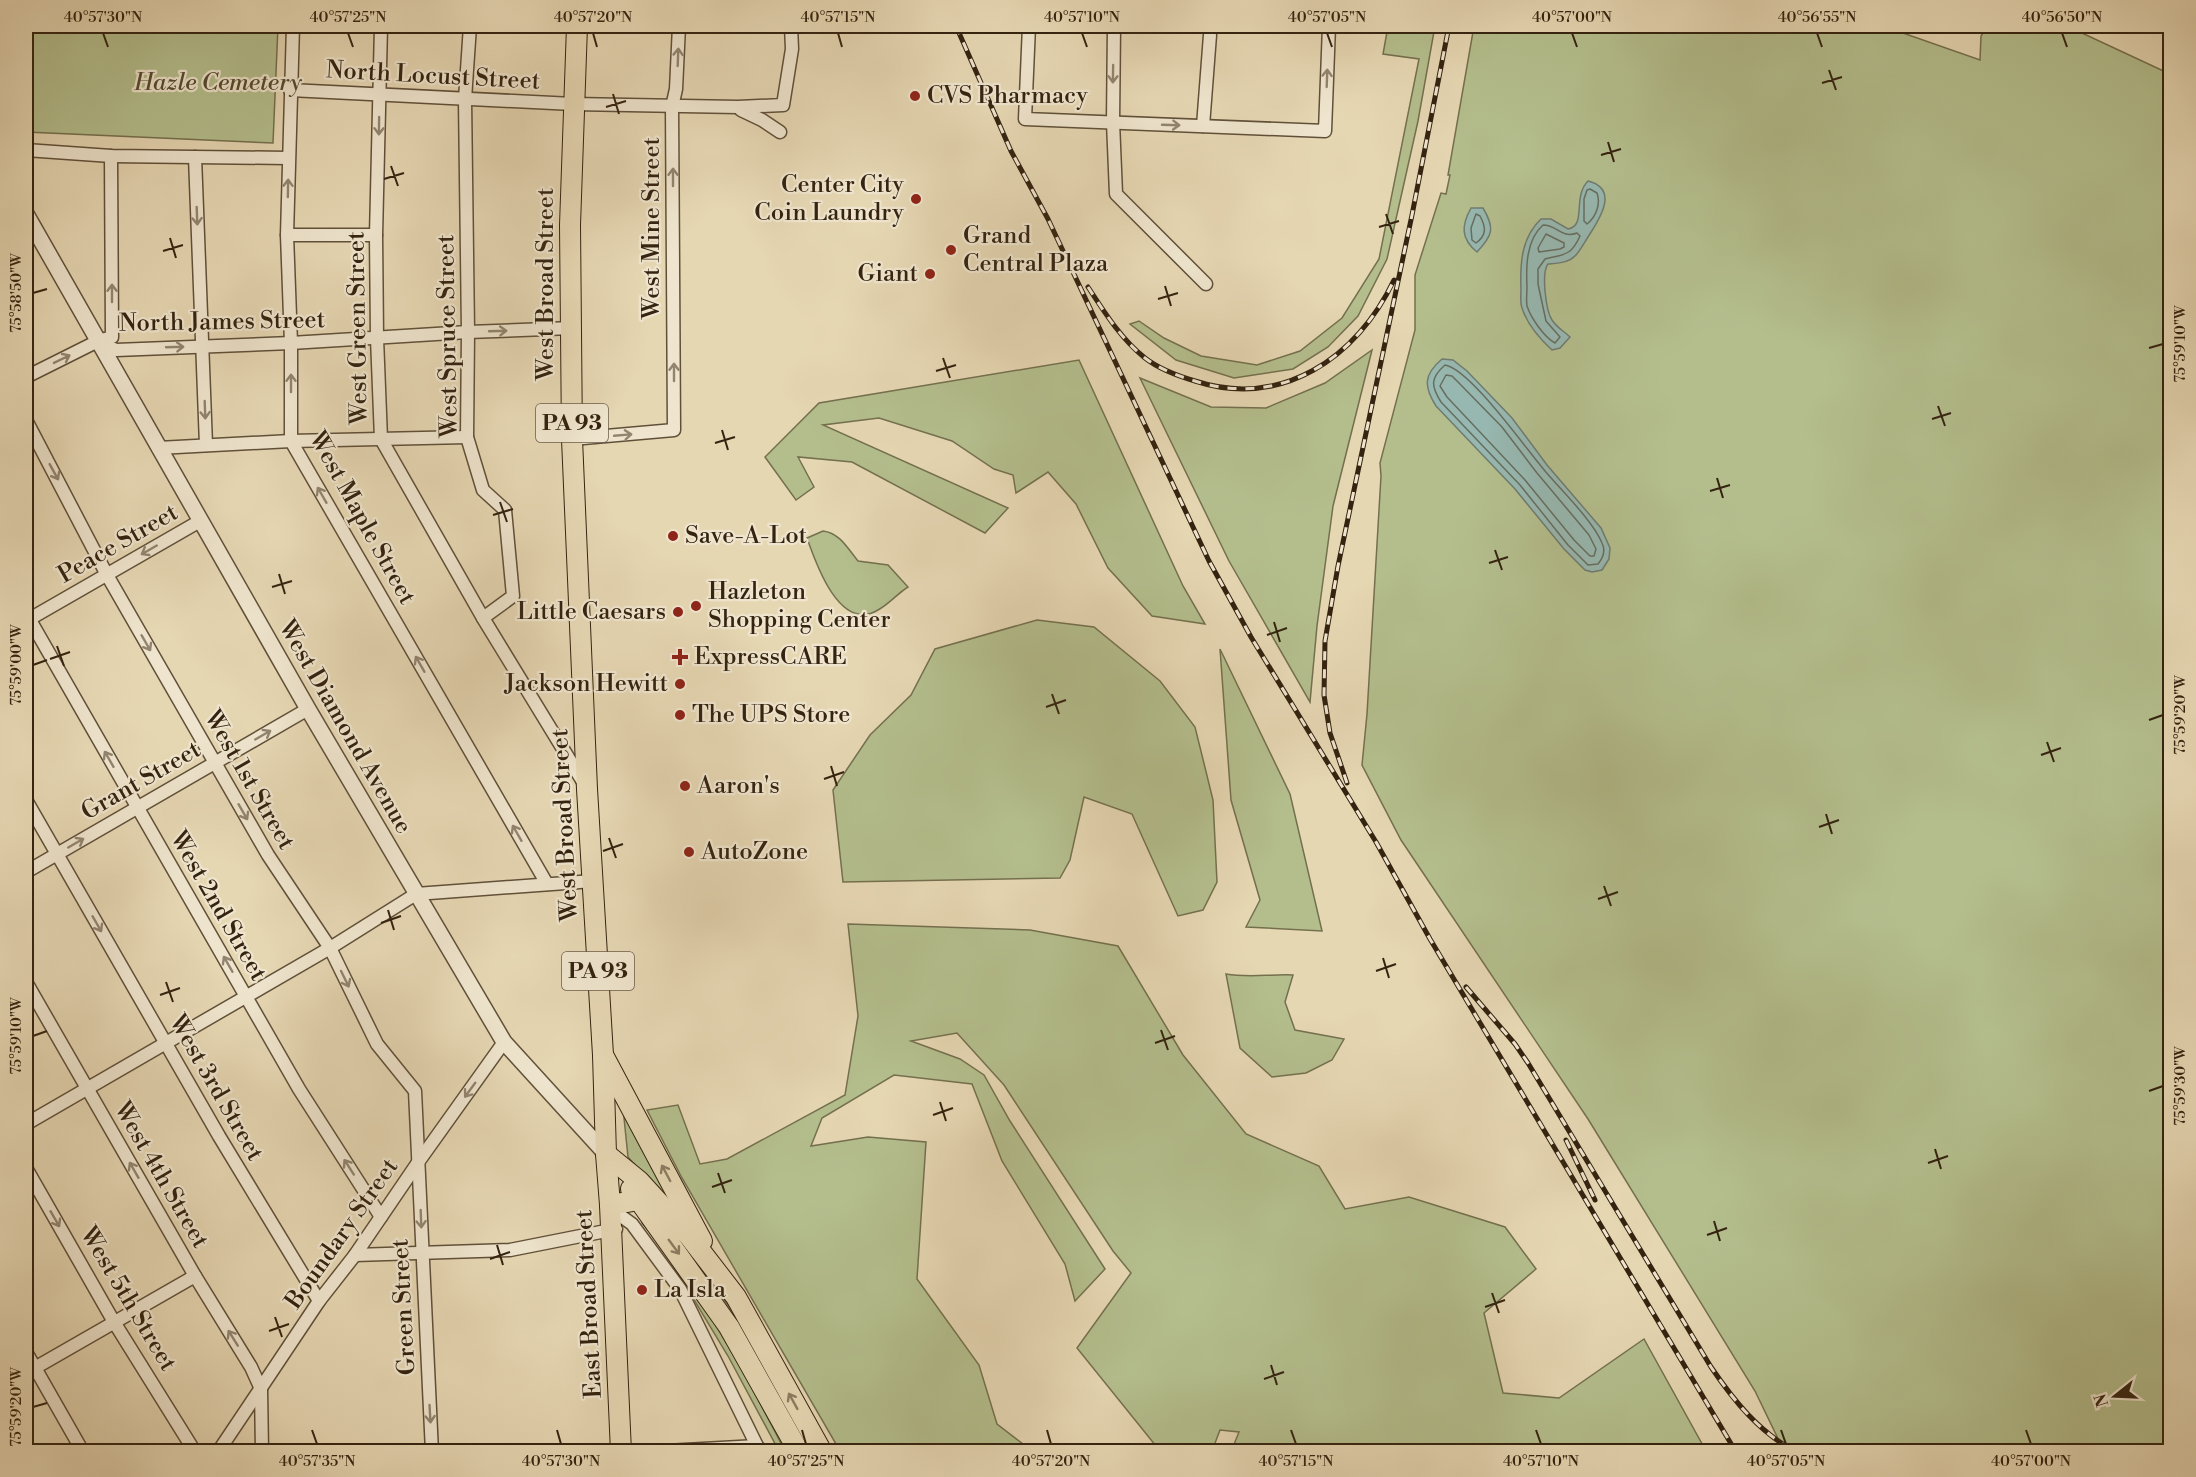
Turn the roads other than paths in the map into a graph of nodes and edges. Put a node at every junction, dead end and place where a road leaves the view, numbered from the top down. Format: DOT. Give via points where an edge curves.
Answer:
graph roads {
  1 [pos="293,26"];
  2 [pos="381,26"];
  3 [pos="470,26"];
  4 [pos="577,26"];
  5 [pos="679,26"];
  6 [pos="791,26"];
  7 [pos="1029,26"];
  8 [pos="1114,26"];
  9 [pos="1329,26"];
  10 [pos="1210,35"];
  11 [pos="290,90"];
  12 [pos="380,95"];
  13 [pos="465,99"];
  14 [pos="573,104"];
  15 [pos="672,107"];
  16 [pos="738,107"];
  17 [pos="1113,122"];
  18 [pos="1203,126"];
  19 [pos="780,132"];
  20 [pos="26,150"];
  21 [pos="111,156"];
  22 [pos="195,157"];
  23 [pos="288,158"];
  24 [pos="26,214"];
  25 [pos="287,235"];
  26 [pos="376,236"];
  27 [pos="1206,284"];
  28 [pos="572,328"];
  29 [pos="468,332"];
  30 [pos="377,338"];
  31 [pos="98,341"];
  32 [pos="291,344"];
  33 [pos="202,346"];
  34 [pos="26,377"];
  35 [pos="26,420"];
  36 [pos="467,437"];
  37 [pos="381,439"];
  38 [pos="572,439"];
  39 [pos="291,441"];
  40 [pos="206,445"];
  41 [pos="158,448"];
  42 [pos="200,521"];
  43 [pos="107,574"];
  44 [pos="27,618"];
  45 [pos="483,618"];
  46 [pos="308,709"];
  47 [pos="215,763"];
  48 [pos="587,789"];
  49 [pos="26,800"];
  50 [pos="137,808"];
  51 [pos="57,854"];
  52 [pos="26,872"];
  53 [pos="593,881"];
  54 [pos="547,884"];
  55 [pos="416,894"];
  56 [pos="330,948"];
  57 [pos="26,982"];
  58 [pos="246,996"];
  59 [pos="504,1042"];
  60 [pos="165,1043"];
  61 [pos="603,1055"];
  62 [pos="87,1088"];
  63 [pos="26,1124"];
  64 [pos="606,1154"];
  65 [pos="419,1161"];
  66 [pos="26,1168"];
  67 [pos="639,1200"];
  68 [pos="610,1206"];
  69 [pos="381,1217"];
  70 [pos="632,1224"];
  71 [pos="611,1231"];
  72 [pos="423,1254"];
  73 [pos="356,1255"];
  74 [pos="195,1276"];
  75 [pos="736,1297"];
  76 [pos="319,1301"];
  77 [pos="114,1322"];
  78 [pos="26,1352"];
  79 [pos="30,1371"];
  80 [pos="261,1389"];
  81 [pos="758,1449"];
  82 [pos="83,1452"];
  83 [pos="195,1452"];
  84 [pos="218,1452"];
  85 [pos="262,1452"];
  86 [pos="432,1452"];
  87 [pos="621,1452"];
  88 [pos="648,1452"];
  89 [pos="799,1452"];
  90 [pos="822,1452"];
  1 -- 11 [label="street, West Maple Street"];
  2 -- 12 [label="street, West Green Street"];
  3 -- 13 [label="street, West Spruce Street"];
  4 -- 14 [label="main road, West Broad Street / PA 93"];
  15 -- 5 [label="street, West Mine Street, one-way"];
  6 -- 16 [label="street, North Locust Street" via="792,49 783,105"];
  7 -- 17 [label="street" via="1025,119"];
  8 -- 17 [label="street, one-way"];
  18 -- 9 [label="street, one-way" via="1325,131"];
  10 -- 18 [label="street"];
  11 -- 12 [label="street, North Locust Street"];
  11 -- 23 [label="street, West Maple Street"];
  12 -- 13 [label="street, North Locust Street"];
  12 -- 26 [label="street, West Green Street, one-way"];
  13 -- 14 [label="street, North Locust Street"];
  13 -- 29 [label="street, West Spruce Street"];
  14 -- 15 [label="street, North Locust Street"];
  14 -- 28 [label="main road, West Broad Street / PA 93"];
  15 -- 16 [label="street, North Locust Street"];
  38 -- 15 [label="street, West Mine Street, one-way" via="674,430"];
  16 -- 19 [label="street"];
  17 -- 18 [label="street, one-way"];
  17 -- 27 [label="street" via="1116,194"];
  20 -- 21 [label="street"];
  21 -- 22 [label="street"];
  31 -- 21 [label="street, one-way" via="112,337"];
  22 -- 23 [label="street"];
  22 -- 33 [label="street, one-way"];
  25 -- 23 [label="street, West Maple Street, one-way"];
  24 -- 31 [label="street, West Diamond Avenue"];
  25 -- 26 [label="street"];
  25 -- 32 [label="street, West Maple Street"];
  26 -- 30 [label="street, West Green Street"];
  29 -- 28 [label="street, North James Street, one-way"];
  28 -- 38 [label="main road, West Broad Street / PA 93"];
  29 -- 30 [label="street, North James Street"];
  29 -- 36 [label="street, West Spruce Street"];
  30 -- 32 [label="street, North James Street"];
  30 -- 37 [label="street, West Green Street"];
  31 -- 33 [label="street, North James Street, one-way" via="116,350"];
  34 -- 31 [label="street, North James Street, one-way"];
  31 -- 41 [label="street, West Diamond Avenue"];
  32 -- 33 [label="street, North James Street"];
  39 -- 32 [label="street, West Maple Street, one-way"];
  33 -- 40 [label="street, one-way"];
  35 -- 43 [label="street, West 1st Street, one-way"];
  36 -- 37 [label="street"];
  36 -- 45 [label="street, West Spruce Street" via="483,490 504,510 513,596"];
  37 -- 39 [label="street"];
  37 -- 45 [label="street, West Green Street"];
  38 -- 48 [label="main road, West Broad Street / PA 93"];
  39 -- 40 [label="street"];
  54 -- 39 [label="street, West Maple Street, one-way"];
  40 -- 41 [label="street"];
  41 -- 42 [label="street, West Diamond Avenue"];
  42 -- 43 [label="street, Peace Street, one-way"];
  42 -- 46 [label="street, West Diamond Avenue"];
  43 -- 44 [label="street, Peace Street"];
  43 -- 47 [label="street, West 1st Street, one-way"];
  50 -- 44 [label="street, West 2nd Street, one-way"];
  45 -- 48 [label="street, West Green Street"];
  47 -- 46 [label="street, Grant Street, one-way"];
  46 -- 55 [label="street, West Diamond Avenue"];
  47 -- 50 [label="street, Grant Street"];
  47 -- 56 [label="street, West 1st Street, one-way" via="268,855"];
  48 -- 53 [label="main road, West Broad Street / PA 93"];
  49 -- 51 [label="street, West 3rd Street"];
  51 -- 50 [label="street, Grant Street, one-way"];
  58 -- 50 [label="street, West 2nd Street, one-way"];
  51 -- 52 [label="street, Grant Street"];
  51 -- 60 [label="street, West 3rd Street, one-way"];
  53 -- 54 [label="street"];
  53 -- 61 [label="main road, West Broad Street / PA 93"];
  54 -- 55 [label="street"];
  55 -- 56 [label="street"];
  55 -- 59 [label="street, West Diamond Avenue"];
  56 -- 58 [label="street"];
  56 -- 65 [label="street, West 1st Street, one-way" via="377,1044 415,1091"];
  57 -- 62 [label="street, West 4th Street"];
  58 -- 60 [label="street"];
  69 -- 58 [label="street, West 2nd Street, one-way" via="299,1089"];
  59 -- 64 [label="street, West Diamond Avenue"];
  59 -- 65 [label="street, Boundary Street, one-way"];
  60 -- 62 [label="street"];
  60 -- 76 [label="street, West 3rd Street"];
  61 -- 64 [label="main road, West Broad Street / PA 93"];
  75 -- 61 [label="main road, one-way"];
  62 -- 63 [label="street"];
  74 -- 62 [label="street, West 4th Street, one-way"];
  64 -- 67 [label="main road"];
  64 -- 68 [label="main road, East Broad Street / PA 93"];
  64 -- 75 [label="main road" via="639,1180"];
  65 -- 69 [label="street, Boundary Street"];
  65 -- 72 [label="street, Green Street, one-way"];
  66 -- 77 [label="street, West 5th Street, one-way"];
  67 -- 68 [label="main road"];
  67 -- 89 [label="main road, one-way" via="729,1327"];
  68 -- 70 [label="street"];
  68 -- 71 [label="main road, East Broad Street / PA 93"];
  69 -- 73 [label="street, Boundary Street"];
  70 -- 71 [label="street"];
  70 -- 81 [label="street" via="680,1289"];
  71 -- 72 [label="street" via="510,1250"];
  71 -- 87 [label="main road, East Broad Street / PA 93"];
  72 -- 73 [label="street"];
  72 -- 86 [label="street, Green Street, one-way"];
  73 -- 76 [label="street, Boundary Street"];
  74 -- 77 [label="street"];
  80 -- 74 [label="street, West 4th Street, one-way"];
  90 -- 75 [label="main road, one-way"];
  76 -- 80 [label="street, Boundary Street"];
  77 -- 79 [label="street"];
  77 -- 83 [label="street, West 5th Street"];
  78 -- 79 [label="street"];
  79 -- 82 [label="street"];
  80 -- 84 [label="street, Boundary Street"];
  80 -- 85 [label="street"];
  81 -- 88 [label="street"];
}
